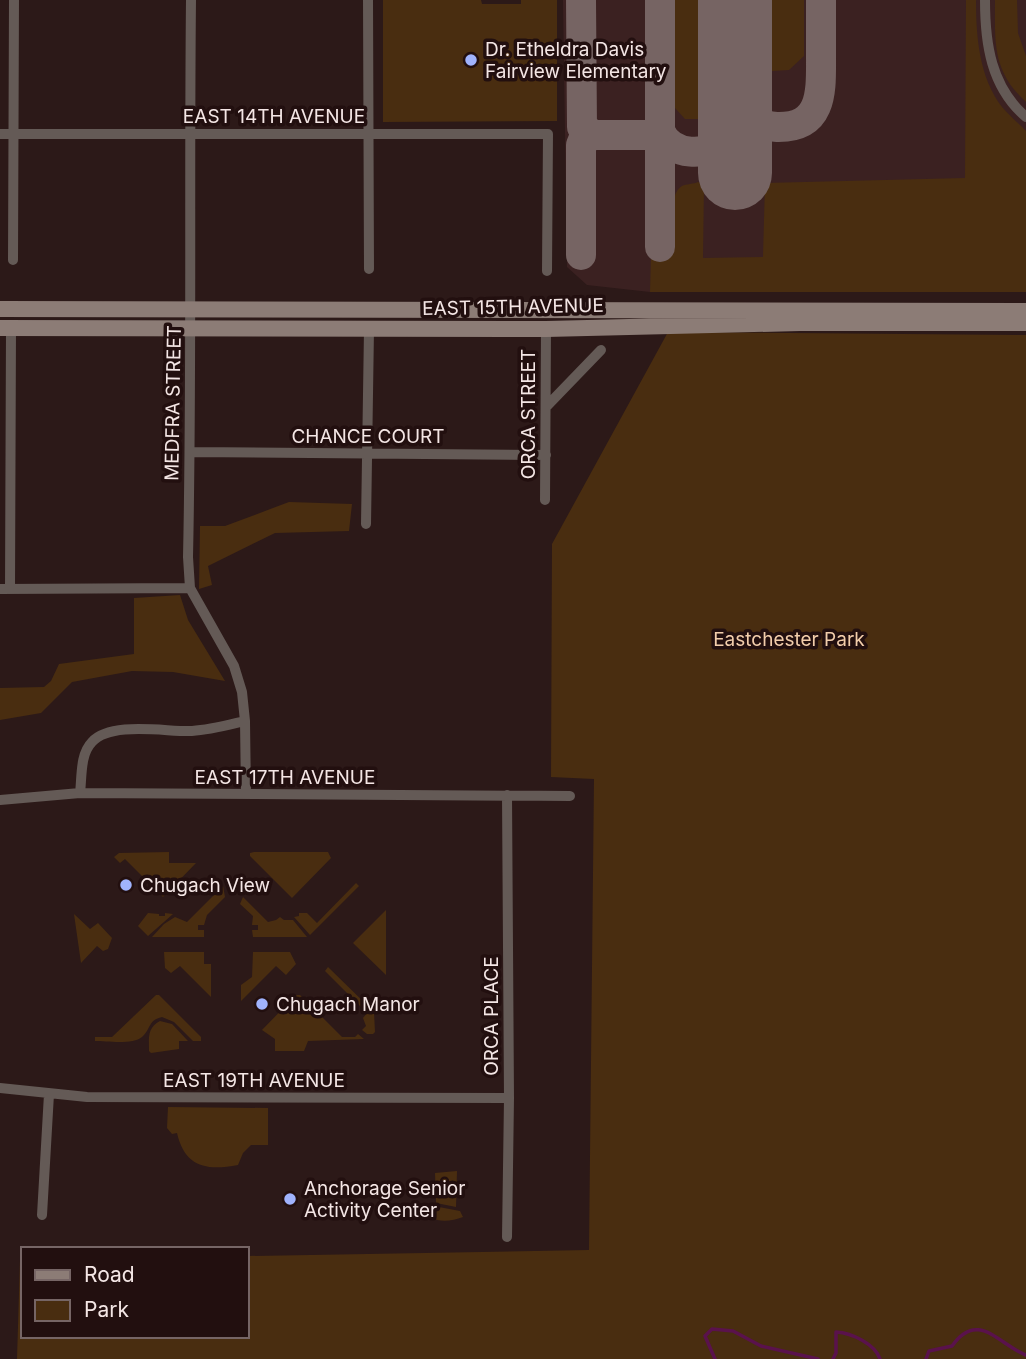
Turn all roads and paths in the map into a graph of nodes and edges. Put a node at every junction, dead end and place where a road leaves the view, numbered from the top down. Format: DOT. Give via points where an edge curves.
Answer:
graph roads {
  1 [pos="14,0"];
  2 [pos="191,0"];
  3 [pos="368,0"];
  4 [pos="985,0"];
  5 [pos="1026,117"];
  6 [pos="369,133"];
  7 [pos="0,134"];
  8 [pos="14,134"];
  9 [pos="189,134"];
  10 [pos="13,260"];
  11 [pos="369,268"];
  12 [pos="547,271"];
  13 [pos="0,309"];
  14 [pos="191,309"];
  15 [pos="1026,311"];
  16 [pos="1026,323"];
  17 [pos="5,328"];
  18 [pos="191,328"];
  19 [pos="369,329"];
  20 [pos="546,329"];
  21 [pos="601,350"];
  22 [pos="546,407"];
  23 [pos="190,452"];
  24 [pos="367,454"];
  25 [pos="546,455"];
  26 [pos="545,500"];
  27 [pos="366,524"];
  28 [pos="190,588"];
  29 [pos="5,589"];
  30 [pos="245,721"];
  31 [pos="80,793"];
  32 [pos="246,794"];
  33 [pos="507,795"];
  34 [pos="570,796"];
  35 [pos="0,800"];
  36 [pos="0,1088"];
  37 [pos="50,1094"];
  38 [pos="509,1098"];
  39 [pos="42,1215"];
  40 [pos="507,1237"];
  1 -- 8 [label="street"];
  2 -- 9 [label="street, MEDFRA STREET"];
  3 -- 6 [label="street"];
  4 -- 5 [label="street" via="990,60 1008,100"];
  6 -- 9 [label="street, EAST 14TH AVENUE"];
  6 -- 11 [label="street"];
  6 -- 12 [label="street, EAST 14TH AVENUE" via="548,134"];
  7 -- 8 [label="street, EAST 14TH AVENUE"];
  8 -- 9 [label="street, EAST 14TH AVENUE"];
  8 -- 10 [label="street"];
  9 -- 14 [label="street, MEDFRA STREET"];
  13 -- 14 [label="main road, EAST 15TH AVENUE"];
  14 -- 15 [label="main road, EAST 15TH AVENUE"];
  14 -- 18 [label="street, MEDFRA STREET"];
  16 -- 20 [label="main road, EAST 15TH AVENUE"];
  17 -- 18 [label="main road, EAST 15TH AVENUE"];
  17 -- 29 [label="street"];
  18 -- 19 [label="main road, EAST 15TH AVENUE"];
  18 -- 23 [label="street, MEDFRA STREET"];
  19 -- 20 [label="main road, EAST 15TH AVENUE"];
  19 -- 24 [label="street"];
  20 -- 22 [label="street, ORCA STREET"];
  21 -- 22 [label="street"];
  22 -- 25 [label="street, ORCA STREET"];
  23 -- 24 [label="street, CHANCE COURT"];
  23 -- 28 [label="street, MEDFRA STREET"];
  24 -- 25 [label="street, CHANCE COURT"];
  24 -- 27 [label="street"];
  25 -- 26 [label="street, ORCA STREET"];
  28 -- 29 [label="street"];
  28 -- 30 [label="street, MEDFRA STREET" via="234,666"];
  30 -- 31 [label="street" via="193,731 119,730 105,734 93,741 85,755"];
  30 -- 32 [label="street, MEDFRA STREET"];
  31 -- 32 [label="street, EAST 17TH AVENUE"];
  31 -- 35 [label="street, EAST 17TH AVENUE"];
  32 -- 33 [label="street, EAST 17TH AVENUE"];
  33 -- 34 [label="street, EAST 17TH AVENUE"];
  33 -- 38 [label="street, ORCA PLACE"];
  36 -- 37 [label="street, EAST 19TH AVENUE"];
  37 -- 38 [label="street, EAST 19TH AVENUE"];
  37 -- 39 [label="street"];
  38 -- 40 [label="street, ORCA PLACE"];
}
